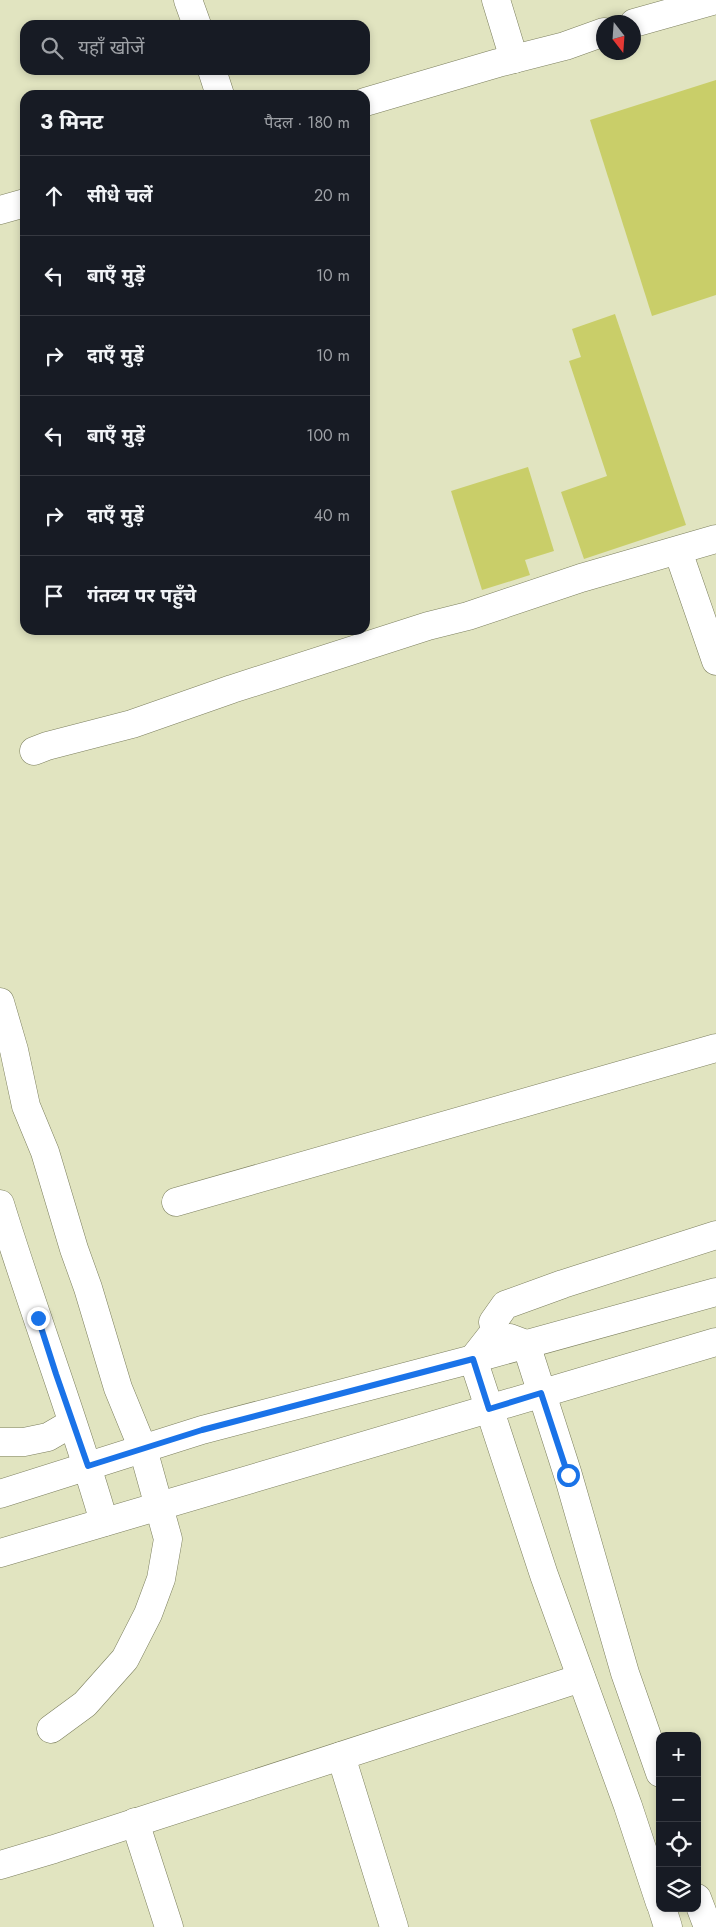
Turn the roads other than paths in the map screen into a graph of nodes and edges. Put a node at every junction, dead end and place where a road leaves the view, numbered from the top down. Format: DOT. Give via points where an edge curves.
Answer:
graph roads {
  1 [pos="188,0"];
  2 [pos="496,0"];
  3 [pos="716,0"];
  4 [pos="195,20"];
  5 [pos="641,21"];
  6 [pos="596,35"];
  7 [pos="514,59"];
  8 [pos="214,75"];
  9 [pos="218,90"];
  10 [pos="370,101"];
  11 [pos="20,204"];
  12 [pos="0,210"];
  13 [pos="716,539"];
  14 [pos="678,551"];
  15 [pos="716,661"];
  16 [pos="34,751"];
  17 [pos="0,1002"];
  18 [pos="716,1048"];
  19 [pos="176,1202"];
  20 [pos="0,1204"];
  21 [pos="716,1235"];
  22 [pos="716,1292"];
  23 [pos="495,1331"];
  24 [pos="716,1342"];
  25 [pos="526,1344"];
  26 [pos="473,1359"];
  27 [pos="541,1393"];
  28 [pos="489,1409"];
  29 [pos="72,1423"];
  30 [pos="0,1442"];
  31 [pos="142,1449"];
  32 [pos="88,1466"];
  33 [pos="0,1494"];
  34 [pos="160,1506"];
  35 [pos="104,1522"];
  36 [pos="0,1553"];
  37 [pos="581,1678"];
  38 [pos="51,1729"];
  39 [pos="341,1756"];
  40 [pos="656,1762"];
  41 [pos="136,1822"];
  42 [pos="0,1865"];
  43 [pos="656,1891"];
  44 [pos="701,1909"];
  45 [pos="663,1912"];
  46 [pos="169,1927"];
  47 [pos="394,1927"];
  48 [pos="668,1927"];
  49 [pos="708,1927"];
  1 -- 4 [label="street"];
  2 -- 7 [label="street"];
  3 -- 5 [label="street"];
  6 -- 7 [label="street"];
  7 -- 10 [label="street"];
  8 -- 9 [label="street"];
  11 -- 12 [label="street"];
  13 -- 14 [label="street"];
  14 -- 15 [label="street"];
  14 -- 16 [label="street" via="428,626 132,724"];
  17 -- 31 [label="street" via="26,1106 45,1152 118,1388"];
  18 -- 19 [label="street"];
  20 -- 29 [label="street"];
  21 -- 23 [label="street" via="505,1305 493,1322"];
  22 -- 25 [label="street"];
  23 -- 25 [label="street"];
  23 -- 26 [label="street"];
  24 -- 27 [label="street"];
  25 -- 26 [label="street"];
  25 -- 27 [label="street"];
  26 -- 28 [label="street"];
  26 -- 31 [label="street" via="202,1430"];
  27 -- 28 [label="street"];
  27 -- 40 [label="street" via="625,1673"];
  28 -- 34 [label="street"];
  28 -- 37 [label="street"];
  29 -- 30 [label="street" via="48,1437"];
  29 -- 32 [label="street"];
  31 -- 32 [label="street"];
  31 -- 34 [label="street"];
  32 -- 33 [label="street"];
  32 -- 35 [label="street"];
  34 -- 35 [label="street"];
  34 -- 38 [label="street" via="168,1539 161,1579 148,1614 125,1660 85,1704"];
  35 -- 36 [label="street"];
  37 -- 39 [label="street"];
  37 -- 43 [label="street"];
  39 -- 41 [label="street"];
  39 -- 47 [label="street"];
  41 -- 42 [label="street"];
  41 -- 46 [label="street"];
  44 -- 49 [label="street"];
  45 -- 48 [label="street"];
}
